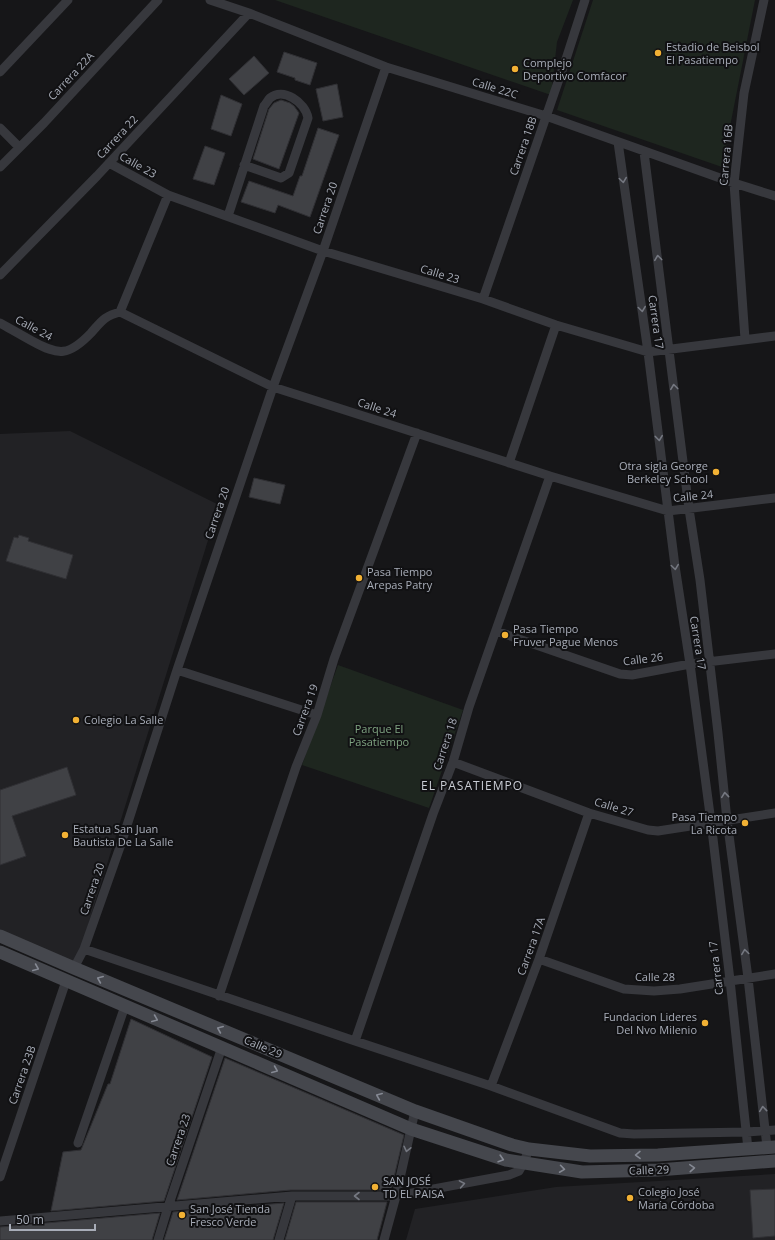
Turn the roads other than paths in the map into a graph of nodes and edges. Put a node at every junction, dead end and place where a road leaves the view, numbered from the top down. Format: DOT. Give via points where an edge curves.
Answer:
graph roads {
  1 [pos="68,0"];
  2 [pos="158,0"];
  3 [pos="210,0"];
  4 [pos="585,0"];
  5 [pos="764,0"];
  6 [pos="249,13"];
  7 [pos="386,67"];
  8 [pos="0,72"];
  9 [pos="546,116"];
  10 [pos="0,128"];
  11 [pos="618,142"];
  12 [pos="19,147"];
  13 [pos="644,152"];
  14 [pos="109,163"];
  15 [pos="244,165"];
  16 [pos="0,167"];
  17 [pos="734,183"];
  18 [pos="168,195"];
  19 [pos="775,196"];
  20 [pos="228,216"];
  21 [pos="324,251"];
  22 [pos="0,275"];
  23 [pos="483,299"];
  24 [pos="120,312"];
  25 [pos="0,323"];
  26 [pos="556,325"];
  27 [pos="775,336"];
  28 [pos="745,338"];
  29 [pos="670,350"];
  30 [pos="648,352"];
  31 [pos="272,386"];
  32 [pos="417,433"];
  33 [pos="509,463"];
  34 [pos="550,476"];
  35 [pos="775,498"];
  36 [pos="689,509"];
  37 [pos="668,511"];
  38 [pos="496,631"];
  39 [pos="775,654"];
  40 [pos="709,662"];
  41 [pos="690,664"];
  42 [pos="177,670"];
  43 [pos="317,715"];
  44 [pos="453,762"];
  45 [pos="590,813"];
  46 [pos="775,813"];
  47 [pos="727,820"];
  48 [pos="711,822"];
  49 [pos="0,936"];
  50 [pos="84,949"];
  51 [pos="0,952"];
  52 [pos="539,959"];
  53 [pos="74,968"];
  54 [pos="775,974"];
  55 [pos="748,978"];
  56 [pos="730,980"];
  57 [pos="66,981"];
  58 [pos="219,996"];
  59 [pos="125,1006"];
  60 [pos="355,1041"];
  61 [pos="222,1047"];
  62 [pos="491,1086"];
  63 [pos="415,1111"];
  64 [pos="411,1129"];
  65 [pos="775,1130"];
  66 [pos="765,1131"];
  67 [pos="747,1132"];
  68 [pos="78,1143"];
  69 [pos="771,1147"];
  70 [pos="529,1149"];
  71 [pos="748,1149"];
  72 [pos="775,1161"];
  73 [pos="523,1164"];
  74 [pos="0,1177"];
  75 [pos="292,1196"];
  76 [pos="396,1196"];
  77 [pos="168,1207"];
  78 [pos="0,1221"];
  79 [pos="158,1240"];
  80 [pos="279,1240"];
  81 [pos="384,1240"];
  1 -- 8 [label="street"];
  2 -- 12 [label="street, Carrera 22A"];
  3 -- 6 [label="street, Calle 22C"];
  4 -- 9 [label="street, Carrera 18B"];
  5 -- 17 [label="street, Carrera 16B" via="744,93"];
  6 -- 7 [label="street, Calle 22C"];
  6 -- 14 [label="street, Carrera 22"];
  7 -- 9 [label="street, Calle 22C"];
  7 -- 21 [label="street, Carrera 20"];
  9 -- 11 [label="street, Calle 22C"];
  9 -- 23 [label="street, Carrera 18B"];
  10 -- 12 [label="street"];
  11 -- 13 [label="street, Calle 22C"];
  11 -- 30 [label="street, Carrera 17, one-way"];
  12 -- 16 [label="street, Carrera 22A"];
  13 -- 17 [label="street, Calle 22C"];
  29 -- 13 [label="street, Carrera 17, one-way"];
  14 -- 18 [label="street, Calle 23"];
  14 -- 22 [label="street, Carrera 22"];
  15 -- 15 [label="street" via="264,106 270,99 277,95 290,96 301,104 308,118 289,173 281,178"];
  15 -- 20 [label="street"];
  17 -- 19 [label="street, Calle 22C"];
  17 -- 28 [label="street, Carrera 16B"];
  18 -- 20 [label="street, Calle 23"];
  18 -- 24 [label="street"];
  20 -- 21 [label="street, Calle 23"];
  21 -- 23 [label="street, Calle 23"];
  21 -- 31 [label="street, Carrera 20"];
  23 -- 26 [label="street, Calle 23"];
  24 -- 25 [label="street, Calle 24" via="104,318 79,346 57,352 48,350"];
  24 -- 31 [label="street, Calle 24"];
  26 -- 30 [label="street, Calle 23"];
  26 -- 33 [label="street"];
  27 -- 28 [label="street, Calle 23"];
  28 -- 29 [label="street, Calle 23"];
  29 -- 30 [label="street, Calle 23"];
  36 -- 29 [label="street, Carrera 17, one-way"];
  30 -- 37 [label="street, Carrera 17, one-way"];
  31 -- 32 [label="street, Calle 24"];
  31 -- 42 [label="street, Carrera 20"];
  32 -- 33 [label="street, Calle 24"];
  32 -- 43 [label="street, Carrera 19" via="334,659"];
  33 -- 34 [label="street, Calle 24"];
  34 -- 37 [label="street, Calle 24"];
  34 -- 38 [label="street, Carrera 18"];
  35 -- 36 [label="street, Calle 24"];
  36 -- 37 [label="street, Calle 24"];
  36 -- 40 [label="street, Carrera 17"];
  37 -- 41 [label="street, Carrera 17, one-way"];
  38 -- 41 [label="street, Calle 26" via="620,674"];
  38 -- 44 [label="street, Carrera 18"];
  39 -- 40 [label="street, Calle 26"];
  40 -- 41 [label="street, Calle 26"];
  47 -- 40 [label="street, Carrera 17, one-way"];
  41 -- 48 [label="street, Carrera 17"];
  42 -- 43 [label="street"];
  42 -- 50 [label="street, Carrera 20"];
  43 -- 58 [label="street, Carrera 19" via="296,767"];
  44 -- 45 [label="street, Calle 27"];
  44 -- 60 [label="street, Carrera 18"];
  45 -- 48 [label="street, Calle 27" via="658,831"];
  45 -- 52 [label="street, Carrera 17A"];
  46 -- 47 [label="street, Calle 27"];
  47 -- 48 [label="street, Calle 27"];
  55 -- 47 [label="street, Carrera 17, one-way"];
  48 -- 56 [label="street, Carrera 17"];
  49 -- 53 [label="main road, Calle 29"];
  50 -- 53 [label="street, Carrera 20"];
  50 -- 58 [label="street"];
  51 -- 57 [label="main road, Calle 29, one-way"];
  52 -- 56 [label="street, Calle 28" via="624,989 654,992"];
  52 -- 62 [label="street, Carrera 17A"];
  63 -- 53 [label="main road, Calle 29, one-way"];
  54 -- 55 [label="street, Calle 28"];
  55 -- 56 [label="street, Calle 28"];
  66 -- 55 [label="street, Carrera 17, one-way"];
  56 -- 67 [label="street, Carrera 17"];
  57 -- 59 [label="main road, Calle 29"];
  57 -- 74 [label="street, Carrera 23B"];
  58 -- 60 [label="street"];
  59 -- 61 [label="main road, Calle 29, one-way"];
  59 -- 68 [label="street"];
  60 -- 62 [label="street"];
  61 -- 64 [label="main road, Calle 29, one-way"];
  61 -- 77 [label="street, Carrera 23"];
  62 -- 67 [label="street" via="620,1133"];
  63 -- 64 [label="street"];
  63 -- 70 [label="main road, Calle 29"];
  64 -- 73 [label="main road, Calle 29, one-way"];
  64 -- 76 [label="street, one-way"];
  65 -- 66 [label="street"];
  66 -- 67 [label="street"];
  66 -- 69 [label="street, Carrera 17"];
  67 -- 71 [label="street, Carrera 17"];
  69 -- 71 [label="main road, Calle 29"];
  71 -- 70 [label="main road, Calle 29, one-way" via="658,1155 590,1156"];
  70 -- 73 [label="street"];
  73 -- 72 [label="main road, Calle 29, one-way" via="582,1172 658,1170"];
  76 -- 73 [label="street, one-way" via="509,1175 519,1171"];
  76 -- 75 [label="street, one-way"];
  75 -- 77 [label="street"];
  75 -- 80 [label="street"];
  76 -- 81 [label="street"];
  77 -- 78 [label="street"];
  77 -- 79 [label="street, Carrera 23"];
}
